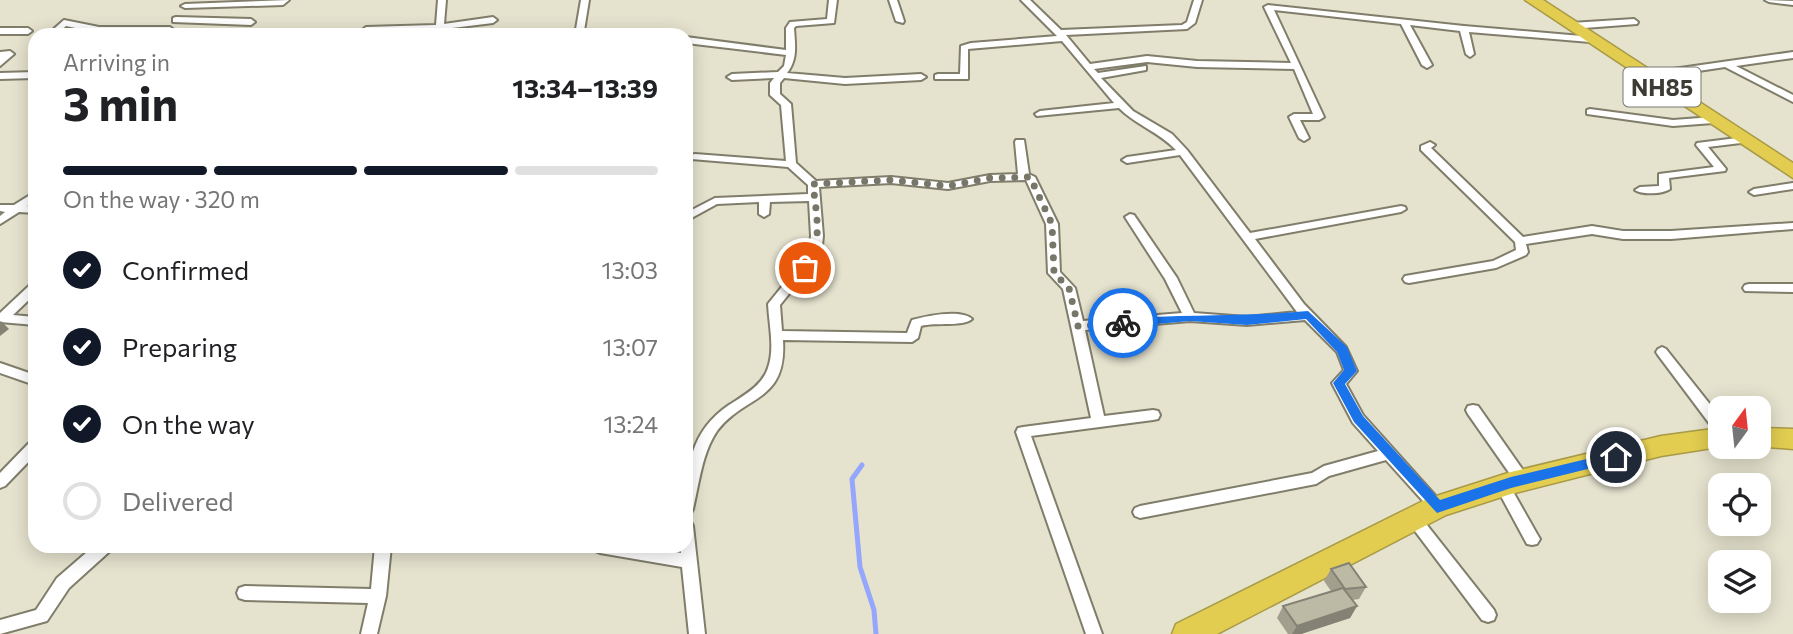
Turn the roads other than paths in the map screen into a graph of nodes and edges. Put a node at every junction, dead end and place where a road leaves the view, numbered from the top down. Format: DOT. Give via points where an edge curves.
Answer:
graph roads {
  1 [pos="285,0"];
  2 [pos="442,0"];
  3 [pos="585,0"];
  4 [pos="833,0"];
  5 [pos="893,0"];
  6 [pos="1025,0"];
  7 [pos="1198,0"];
  8 [pos="1533,0"];
  9 [pos="1769,0"];
  10 [pos="188,3"];
  11 [pos="1793,3"];
  12 [pos="176,20"];
  13 [pos="493,20"];
  14 [pos="900,21"];
  15 [pos="251,22"];
  16 [pos="1634,22"];
  17 [pos="1404,23"];
  18 [pos="1571,26"];
  19 [pos="59,28"];
  20 [pos="89,28"];
  21 [pos="172,28"];
  22 [pos="440,28"];
  23 [pos="454,28"];
  24 [pos="581,28"];
  25 [pos="1464,29"];
  26 [pos="0,31"];
  27 [pos="28,31"];
  28 [pos="1053,38"];
  29 [pos="1590,38"];
  30 [pos="693,41"];
  31 [pos="1016,42"];
  32 [pos="1002,43"];
  33 [pos="791,53"];
  34 [pos="1470,54"];
  35 [pos="0,55"];
  36 [pos="1793,55"];
  37 [pos="0,63"];
  38 [pos="1725,64"];
  39 [pos="1427,65"];
  40 [pos="1297,66"];
  41 [pos="1143,68"];
  42 [pos="1092,72"];
  43 [pos="28,75"];
  44 [pos="781,75"];
  45 [pos="0,76"];
  46 [pos="1645,76"];
  47 [pos="921,77"];
  48 [pos="937,77"];
  49 [pos="965,77"];
  50 [pos="732,78"];
  51 [pos="1793,86"];
  52 [pos="1773,88"];
  53 [pos="967,91"];
  54 [pos="1793,99"];
  55 [pos="1121,105"];
  56 [pos="1590,112"];
  57 [pos="1040,114"];
  58 [pos="1713,120"];
  59 [pos="1304,138"];
  60 [pos="1745,140"];
  61 [pos="1020,142"];
  62 [pos="1430,145"];
  63 [pos="1183,152"];
  64 [pos="695,156"];
  65 [pos="1127,160"];
  66 [pos="791,164"];
  67 [pos="1793,172"];
  68 [pos="1024,177"];
  69 [pos="1793,186"];
  70 [pos="1640,190"];
  71 [pos="814,191"];
  72 [pos="1754,192"];
  73 [pos="765,199"];
  74 [pos="28,200"];
  75 [pos="0,208"];
  76 [pos="17,209"];
  77 [pos="1401,209"];
  78 [pos="28,210"];
  79 [pos="693,214"];
  80 [pos="765,214"];
  81 [pos="1130,217"];
  82 [pos="0,221"];
  83 [pos="1793,226"];
  84 [pos="1248,237"];
  85 [pos="1520,241"];
  86 [pos="1409,279"];
  87 [pos="1749,288"];
  88 [pos="1793,288"];
  89 [pos="28,293"];
  90 [pos="1308,315"];
  91 [pos="1190,317"];
  92 [pos="1,318"];
  93 [pos="966,319"];
  94 [pos="28,320"];
  95 [pos="1078,326"];
  96 [pos="776,335"];
  97 [pos="1662,352"];
  98 [pos="0,368"];
  99 [pos="28,378"];
  100 [pos="1473,410"];
  101 [pos="1708,411"];
  102 [pos="1153,415"];
  103 [pos="1099,422"];
  104 [pos="1771,438"];
  105 [pos="1793,439"];
  106 [pos="1708,440"];
  107 [pos="28,453"];
  108 [pos="1387,454"];
  109 [pos="693,481"];
  110 [pos="0,482"];
  111 [pos="1512,482"];
  112 [pos="1140,512"];
  113 [pos="1425,513"];
  114 [pos="1532,539"];
  115 [pos="98,553"];
  116 [pos="382,553"];
  117 [pos="642,553"];
  118 [pos="688,553"];
  119 [pos="689,561"];
  120 [pos="245,593"];
  121 [pos="378,596"];
  122 [pos="1488,615"];
  123 [pos="0,627"];
  124 [pos="1207,630"];
  125 [pos="369,634"];
  126 [pos="697,634"];
  127 [pos="1094,634"];
  1 -- 10 [label="street"];
  2 -- 22 [label="street"];
  3 -- 24 [label="street"];
  4 -- 33 [label="street" via="831,21 793,24"];
  5 -- 14 [label="street"];
  6 -- 28 [label="street"];
  7 -- 28 [label="street" via="1191,23 1184,27"];
  8 -- 18 [label="highway, NH85"];
  9 -- 11 [label="street"];
  10 -- 12 [label="street"];
  12 -- 15 [label="street"];
  12 -- 21 [label="street"];
  13 -- 23 [label="street"];
  16 -- 18 [label="street"];
  17 -- 25 [label="street"];
  17 -- 39 [label="street"];
  17 -- 40 [label="street" via="1268,7"];
  18 -- 29 [label="highway, NH85"];
  19 -- 20 [label="street" via="64,23"];
  25 -- 29 [label="street"];
  25 -- 34 [label="street"];
  26 -- 27 [label="street"];
  28 -- 31 [label="street"];
  28 -- 42 [label="street"];
  29 -- 46 [label="highway, NH85"];
  30 -- 33 [label="street"];
  31 -- 32 [label="street"];
  32 -- 49 [label="street" via="964,48"];
  33 -- 44 [label="street"];
  35 -- 37 [label="street" via="10,54"];
  36 -- 38 [label="street"];
  38 -- 46 [label="street"];
  38 -- 52 [label="street"];
  40 -- 42 [label="street" via="1147,58"];
  40 -- 59 [label="street" via="1319,117 1294,117"];
  41 -- 42 [label="street"];
  42 -- 55 [label="street"];
  43 -- 45 [label="street"];
  44 -- 47 [label="street" via="845,81"];
  44 -- 50 [label="street"];
  44 -- 66 [label="street" via="775,95 786,104"];
  46 -- 58 [label="highway, NH85"];
  48 -- 49 [label="street"];
  49 -- 53 [label="street"];
  51 -- 52 [label="street"];
  52 -- 54 [label="street"];
  55 -- 57 [label="street"];
  55 -- 63 [label="street" via="1168,136"];
  56 -- 58 [label="street" via="1668,123"];
  58 -- 60 [label="highway, NH85"];
  60 -- 67 [label="highway, NH85"];
  60 -- 70 [label="street" via="1700,145 1721,169 1663,176 1665,189"];
  61 -- 68 [label="street"];
  62 -- 85 [label="street" via="1425,148"];
  63 -- 65 [label="street"];
  63 -- 84 [label="street"];
  64 -- 66 [label="street"];
  66 -- 71 [label="street"];
  68 -- 71 [label="street" via="948,186 891,180"];
  68 -- 95 [label="street" via="1030,177 1052,224 1054,273 1069,288"];
  69 -- 72 [label="street"];
  71 -- 73 [label="street"];
  71 -- 96 [label="street" via="817,236 811,260 775,304"];
  73 -- 79 [label="street" via="715,201"];
  73 -- 80 [label="street"];
  74 -- 76 [label="street"];
  75 -- 76 [label="street"];
  76 -- 78 [label="street"];
  76 -- 82 [label="street"];
  77 -- 84 [label="street"];
  81 -- 91 [label="street" via="1171,278"];
  83 -- 85 [label="street" via="1671,235 1592,230"];
  84 -- 90 [label="street"];
  85 -- 86 [label="street" via="1522,252 1496,264"];
  87 -- 88 [label="street"];
  89 -- 92 [label="street"];
  90 -- 91 [label="street" via="1247,321"];
  90 -- 108 [label="street" via="1342,350 1351,371 1339,383 1358,419"];
  91 -- 95 [label="street"];
  92 -- 94 [label="street"];
  93 -- 96 [label="street" via="916,323 912,338"];
  95 -- 103 [label="street"];
  96 -- 109 [label="street" via="778,355 771,378 713,426"];
  97 -- 101 [label="street"];
  98 -- 99 [label="street"];
  100 -- 111 [label="street"];
  102 -- 103 [label="street"];
  103 -- 127 [label="street" via="1023,432"];
  104 -- 105 [label="highway"];
  106 -- 111 [label="highway" via="1661,446"];
  107 -- 110 [label="street"];
  108 -- 112 [label="street" via="1316,478"];
  108 -- 113 [label="street"];
  111 -- 113 [label="highway"];
  111 -- 114 [label="street"];
  113 -- 122 [label="street"];
  113 -- 124 [label="highway"];
  115 -- 123 [label="street" via="63,583 41,616"];
  116 -- 121 [label="street"];
  117 -- 119 [label="street"];
  118 -- 119 [label="street"];
  119 -- 126 [label="street"];
  120 -- 121 [label="street"];
  121 -- 125 [label="street"];
}
